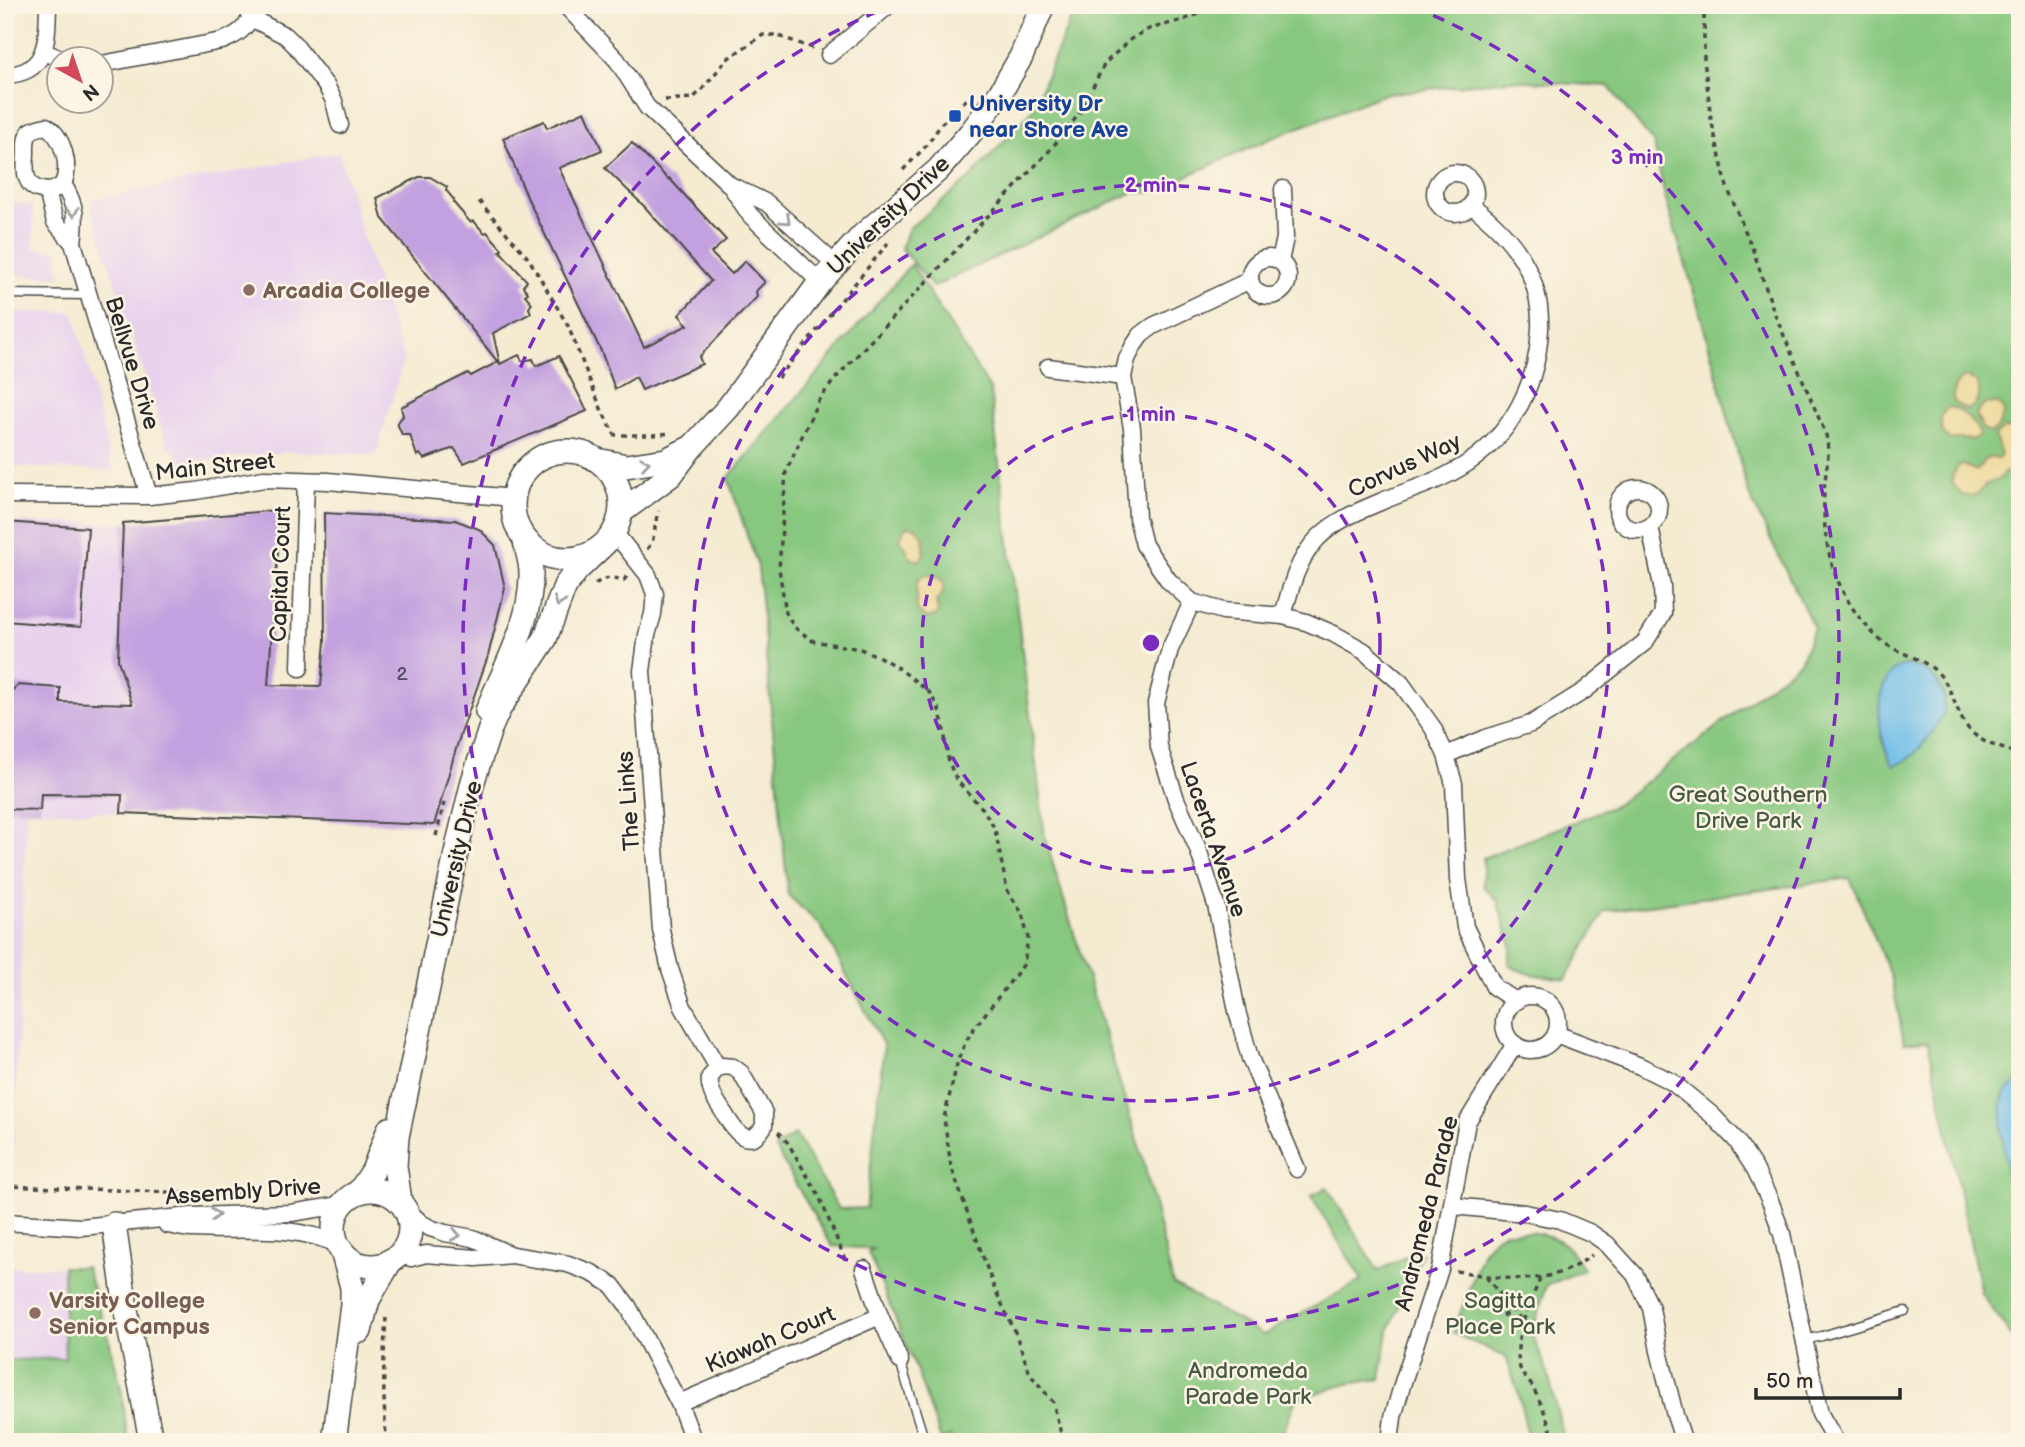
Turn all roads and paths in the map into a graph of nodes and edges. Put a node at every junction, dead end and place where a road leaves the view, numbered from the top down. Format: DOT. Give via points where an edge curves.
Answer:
graph roads {
  1 [pos="48,5"];
  2 [pos="565,5"];
  3 [pos="888,5"];
  4 [pos="1044,5"];
  5 [pos="1222,5"];
  6 [pos="1704,5"];
  7 [pos="253,12"];
  8 [pos="44,52"];
  9 [pos="829,55"];
  10 [pos="116,61"];
  11 [pos="5,75"];
  12 [pos="975,92"];
  13 [pos="647,107"];
  14 [pos="340,125"];
  15 [pos="900,174"];
  16 [pos="63,184"];
  17 [pos="730,185"];
  18 [pos="1283,189"];
  19 [pos="47,191"];
  20 [pos="479,201"];
  21 [pos="1471,205"];
  22 [pos="73,243"];
  23 [pos="1280,261"];
  24 [pos="835,264"];
  25 [pos="1250,279"];
  26 [pos="820,282"];
  27 [pos="5,294"];
  28 [pos="88,295"];
  29 [pos="1048,367"];
  30 [pos="1123,377"];
  31 [pos="686,439"];
  32 [pos="597,460"];
  33 [pos="306,481"];
  34 [pos="5,495"];
  35 [pos="149,496"];
  36 [pos="513,498"];
  37 [pos="1650,527"];
  38 [pos="612,531"];
  39 [pos="525,541"];
  40 [pos="1192,602"];
  41 [pos="1283,617"];
  42 [pos="300,668"];
  43 [pos="1446,755"];
  44 [pos="2020,755"];
  45 [pos="1516,1001"];
  46 [pos="1556,1034"];
  47 [pos="1515,1044"];
  48 [pos="718,1068"];
  49 [pos="764,1123"];
  50 [pos="1297,1169"];
  51 [pos="5,1186"];
  52 [pos="251,1196"];
  53 [pos="350,1199"];
  54 [pos="402,1204"];
  55 [pos="1452,1206"];
  56 [pos="147,1221"];
  57 [pos="5,1222"];
  58 [pos="114,1224"];
  59 [pos="1607,1244"];
  60 [pos="340,1248"];
  61 [pos="512,1255"];
  62 [pos="395,1258"];
  63 [pos="1440,1269"];
  64 [pos="866,1275"];
  65 [pos="1485,1276"];
  66 [pos="1540,1279"];
  67 [pos="1513,1310"];
  68 [pos="387,1311"];
  69 [pos="1905,1311"];
  70 [pos="880,1316"];
  71 [pos="1502,1316"];
  72 [pos="1522,1321"];
  73 [pos="1803,1340"];
  74 [pos="900,1361"];
  75 [pos="679,1403"];
  76 [pos="150,1442"];
  77 [pos="334,1442"];
  78 [pos="346,1442"];
  79 [pos="384,1442"];
  80 [pos="694,1442"];
  81 [pos="925,1442"];
  82 [pos="1063,1442"];
  83 [pos="1390,1442"];
  84 [pos="1555,1442"];
  85 [pos="1684,1442"];
  86 [pos="1836,1442"];
  1 -- 8 [label="street"];
  2 -- 13 [label="street" via="617,60"];
  3 -- 9 [label="street"];
  4 -- 24 [label="street, University Drive" via="1021,57 972,131 937,170"];
  5 -- 82 [label="path" via="1149,29 1130,39 1105,63 1079,114 1051,149 835,379 818,401 786,472 779,569 786,613 794,627 813,641 878,656 929,692 939,709 953,774 995,829 1007,890 1022,913 1028,938 1024,964 967,1041 944,1118 951,1166 993,1284 1030,1374 1053,1402"];
  6 -- 44 [label="path" via="1711,119 1727,187 1826,435 1830,453 1825,527 1832,569 1846,600 1881,640 1939,673 1971,732"];
  7 -- 10 [label="street" via="236,36"];
  7 -- 14 [label="street" via="295,45 327,87"];
  8 -- 11 [label="street" via="26,71"];
  9 -- 13 [label="path" via="776,35 763,35 727,58 693,98 659,100"];
  12 -- 15 [label="path"];
  13 -- 17 [label="street"];
  16 -- 19 [label="street"];
  16 -- 19 [label="street" via="66,171 61,142 54,131 38,127 26,140 26,176 36,189"];
  16 -- 22 [label="street, one-way" via="76,216"];
  17 -- 24 [label="street, one-way" via="767,203"];
  17 -- 26 [label="street" via="750,215"];
  18 -- 23 [label="street" via="1285,238"];
  19 -- 22 [label="street" via="55,222"];
  20 -- 31 [label="path" via="529,259 568,326 615,435 671,433"];
  21 -- 41 [label="street, Corvus Way" via="1513,243 1528,269 1540,324 1531,384 1500,436 1475,458 1448,475 1360,511 1316,540 1302,560"];
  22 -- 28 [label="street, Bellvue Drive"];
  23 -- 25 [label="street" via="1268,258 1256,263"];
  23 -- 25 [label="street" via="1288,277 1279,293 1261,294"];
  24 -- 26 [label="street, University Drive"];
  25 -- 30 [label="street" via="1147,330 1133,345"];
  26 -- 31 [label="street, University Drive" via="729,408"];
  27 -- 28 [label="lane"];
  28 -- 35 [label="street, Bellvue Drive"];
  29 -- 30 [label="street"];
  30 -- 40 [label="street" via="1144,545 1169,581"];
  32 -- 31 [label="street, University Drive, one-way" via="626,466 666,460"];
  31 -- 38 [label="street, University Drive" via="671,475"];
  32 -- 36 [label="street" via="562,451 544,456 529,466"];
  32 -- 38 [label="street" via="617,483 621,497"];
  33 -- 35 [label="street, Main Street" via="264,480"];
  33 -- 36 [label="street, Main Street"];
  33 -- 42 [label="street, Capital Court"];
  34 -- 35 [label="street, Main Street"];
  36 -- 39 [label="street" via="517,528"];
  37 -- 43 [label="street" via="1663,613 1645,642 1584,691 1531,724"];
  38 -- 39 [label="street" via="585,556 569,560 538,552"];
  38 -- 48 [label="street, The Links" via="648,575 655,594 642,671 662,930 683,1007"];
  38 -- 54 [label="street, University Drive, one-way" via="565,586 545,639 499,709 473,781 397,1137 395,1167"];
  39 -- 53 [label="street, University Drive" via="531,570 530,601 467,766 389,1130 373,1171"];
  40 -- 41 [label="street" via="1223,611"];
  40 -- 50 [label="street, Lacerta Avenue" via="1170,649 1156,703 1159,747 1216,905 1250,1058"];
  41 -- 43 [label="street" via="1334,634 1385,667 1417,704"];
  43 -- 45 [label="street" via="1454,784 1465,927 1494,987"];
  45 -- 46 [label="street" via="1532,996 1549,1002 1558,1017"];
  45 -- 47 [label="street" via="1505,1022"];
  46 -- 47 [label="street" via="1538,1049"];
  46 -- 73 [label="street" via="1672,1082 1736,1140 1772,1203"];
  47 -- 55 [label="street, Andromeda Parade" via="1467,1122"];
  48 -- 49 [label="street" via="739,1071 764,1113"];
  48 -- 49 [label="street" via="710,1077 710,1087 734,1131 752,1136"];
  49 -- 64 [label="path" via="783,1137 806,1175 847,1266 858,1278"];
  51 -- 52 [label="path"];
  53 -- 54 [label="street" via="381,1190"];
  56 -- 53 [label="street, Assembly Drive, one-way" via="291,1213"];
  53 -- 60 [label="street" via="336,1214"];
  54 -- 61 [label="street, one-way" via="430,1228 473,1238"];
  54 -- 62 [label="street" via="410,1232"];
  55 -- 59 [label="street" via="1560,1220"];
  55 -- 63 [label="street, Andromeda Parade"];
  56 -- 58 [label="street, Assembly Drive"];
  56 -- 60 [label="street, Assembly Drive" via="192,1229 290,1232 328,1240"];
  57 -- 58 [label="street, Assembly Drive" via="81,1227"];
  58 -- 76 [label="street"];
  59 -- 66 [label="path" via="1579,1265"];
  59 -- 85 [label="street" via="1635,1275 1651,1308"];
  60 -- 62 [label="street" via="350,1259 370,1266"];
  60 -- 77 [label="street" via="352,1287 352,1305"];
  61 -- 62 [label="street"];
  61 -- 75 [label="street" via="568,1264 612,1285 628,1306"];
  62 -- 78 [label="street" via="368,1300 362,1322"];
  63 -- 65 [label="path"];
  63 -- 83 [label="street, Andromeda Parade" via="1403,1382"];
  64 -- 70 [label="street"];
  65 -- 66 [label="path"];
  65 -- 67 [label="path"];
  66 -- 72 [label="path"];
  67 -- 71 [label="path"];
  67 -- 72 [label="path"];
  68 -- 79 [label="path"];
  69 -- 73 [label="lane"];
  70 -- 74 [label="street"];
  70 -- 75 [label="street, Kiawah Court"];
  72 -- 84 [label="path" via="1521,1371 1547,1417"];
  73 -- 86 [label="street" via="1820,1414"];
  74 -- 81 [label="lane"];
  75 -- 80 [label="street"];
}
